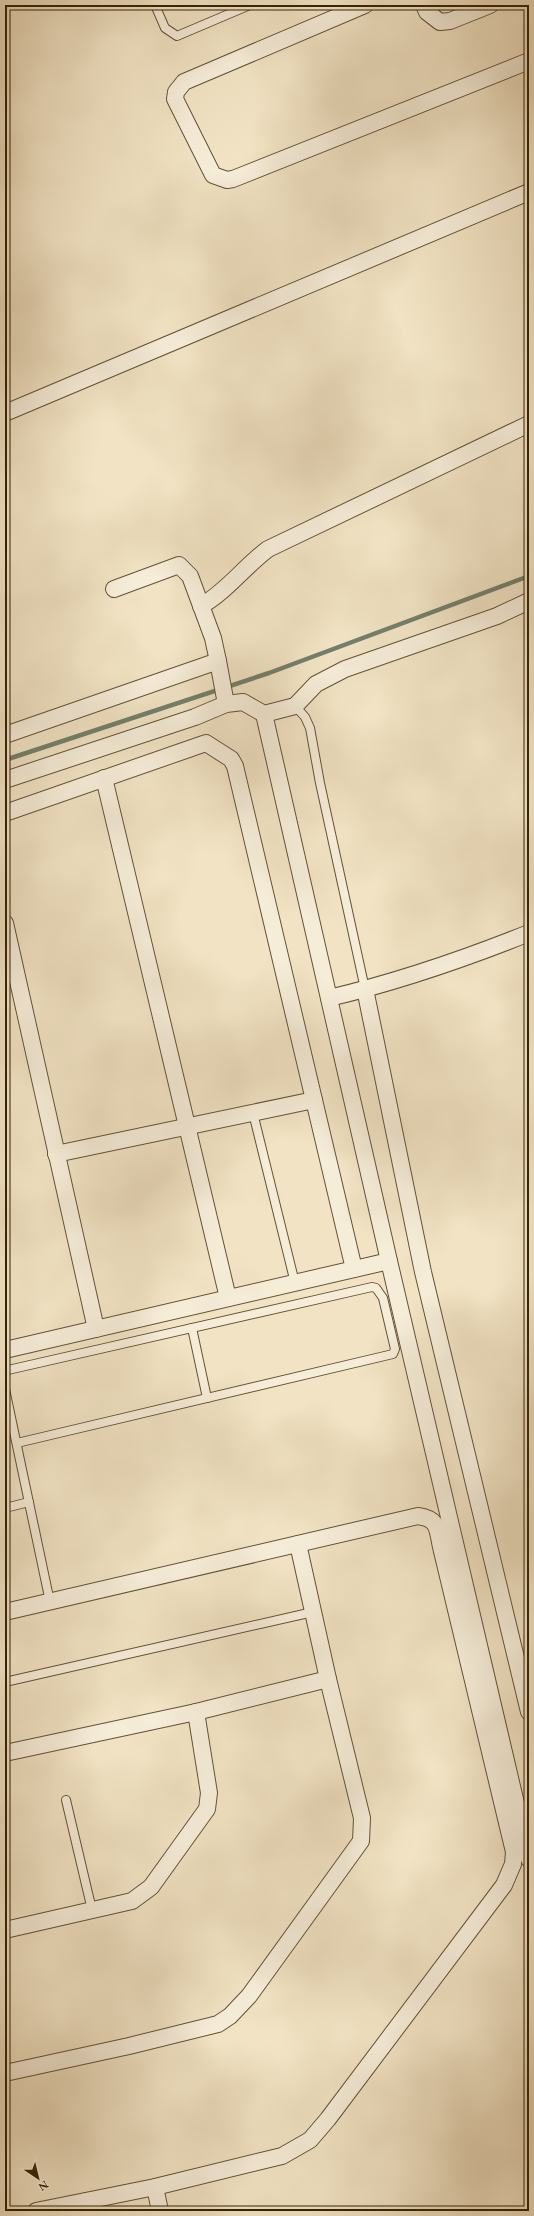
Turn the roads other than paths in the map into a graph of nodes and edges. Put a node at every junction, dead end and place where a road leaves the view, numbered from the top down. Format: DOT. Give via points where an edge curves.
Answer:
graph roads {
  1 [pos="155,5"];
  2 [pos="250,5"];
  3 [pos="365,5"];
  4 [pos="424,5"];
  5 [pos="490,5"];
  6 [pos="529,61"];
  7 [pos="529,192"];
  8 [pos="5,413"];
  9 [pos="529,424"];
  10 [pos="114,589"];
  11 [pos="529,602"];
  12 [pos="201,606"];
  13 [pos="219,668"];
  14 [pos="225,699"];
  15 [pos="295,706"];
  16 [pos="264,714"];
  17 [pos="5,735"];
  18 [pos="104,778"];
  19 [pos="5,780"];
  20 [pos="5,813"];
  21 [pos="5,923"];
  22 [pos="529,933"];
  23 [pos="365,989"];
  24 [pos="329,998"];
  25 [pos="314,1100"];
  26 [pos="253,1113"];
  27 [pos="186,1127"];
  28 [pos="56,1154"];
  29 [pos="389,1261"];
  30 [pos="354,1269"];
  31 [pos="295,1283"];
  32 [pos="228,1298"];
  33 [pos="192,1328"];
  34 [pos="96,1329"];
  35 [pos="5,1350"];
  36 [pos="5,1373"];
  37 [pos="5,1388"];
  38 [pos="208,1398"];
  39 [pos="16,1443"];
  40 [pos="29,1502"];
  41 [pos="5,1508"];
  42 [pos="298,1544"];
  43 [pos="448,1546"];
  44 [pos="50,1602"];
  45 [pos="5,1612"];
  46 [pos="313,1612"];
  47 [pos="328,1679"];
  48 [pos="5,1682"];
  49 [pos="196,1712"];
  50 [pos="529,1712"];
  51 [pos="5,1753"];
  52 [pos="66,1800"];
  53 [pos="529,1858"];
  54 [pos="92,1910"];
  55 [pos="5,1930"];
  56 [pos="5,2073"];
  57 [pos="155,2187"];
  58 [pos="36,2211"];
  59 [pos="160,2211"];
  1 -- 2 [label="lane" via="165,28 177,36"];
  3 -- 6 [label="street" via="184,82 178,88 175,99 214,175 233,180"];
  4 -- 5 [label="street" via="427,12 440,22 450,21"];
  7 -- 8 [label="street"];
  9 -- 12 [label="street" via="268,549 212,600"];
  10 -- 12 [label="street" via="179,566 190,576"];
  11 -- 15 [label="street" via="497,616 345,669 316,684"];
  12 -- 13 [label="street" via="213,638"];
  13 -- 14 [label="street"];
  13 -- 17 [label="street"];
  14 -- 16 [label="street" via="243,702"];
  14 -- 19 [label="street" via="195,717"];
  15 -- 16 [label="street"];
  15 -- 23 [label="lane" via="305,717 310,728"];
  16 -- 24 [label="street"];
  18 -- 20 [label="street"];
  18 -- 25 [label="street" via="206,742 231,759 237,774"];
  18 -- 27 [label="street"];
  21 -- 28 [label="street"];
  22 -- 23 [label="street"];
  23 -- 24 [label="street"];
  23 -- 50 [label="street" via="422,1272"];
  24 -- 29 [label="street"];
  25 -- 26 [label="street"];
  25 -- 30 [label="street"];
  26 -- 27 [label="street"];
  26 -- 31 [label="lane"];
  27 -- 28 [label="street"];
  27 -- 32 [label="street"];
  28 -- 34 [label="street"];
  29 -- 30 [label="street"];
  29 -- 43 [label="street"];
  30 -- 31 [label="street"];
  31 -- 32 [label="street"];
  32 -- 34 [label="street"];
  33 -- 36 [label="lane" via="8,1370"];
  33 -- 38 [label="lane"];
  33 -- 38 [label="lane" via="372,1287 376,1288 383,1298 395,1349 393,1354"];
  34 -- 35 [label="street"];
  37 -- 39 [label="lane"];
  38 -- 39 [label="lane"];
  39 -- 40 [label="lane"];
  40 -- 41 [label="lane"];
  40 -- 44 [label="lane"];
  42 -- 43 [label="street" via="418,1516 430,1518 435,1523"];
  42 -- 44 [label="street"];
  42 -- 46 [label="street"];
  43 -- 53 [label="street"];
  43 -- 57 [label="street" via="514,1852 514,1864 510,1874 310,2140 282,2156"];
  44 -- 45 [label="street"];
  46 -- 47 [label="street"];
  46 -- 48 [label="lane"];
  47 -- 49 [label="street"];
  47 -- 56 [label="street" via="362,1818 361,1841 249,1996 230,2016 218,2024"];
  49 -- 51 [label="street"];
  49 -- 54 [label="street" via="209,1793 207,1809 147,1891 132,1901"];
  52 -- 54 [label="lane"];
  54 -- 55 [label="street"];
  57 -- 58 [label="street"];
  57 -- 59 [label="street"];
}
